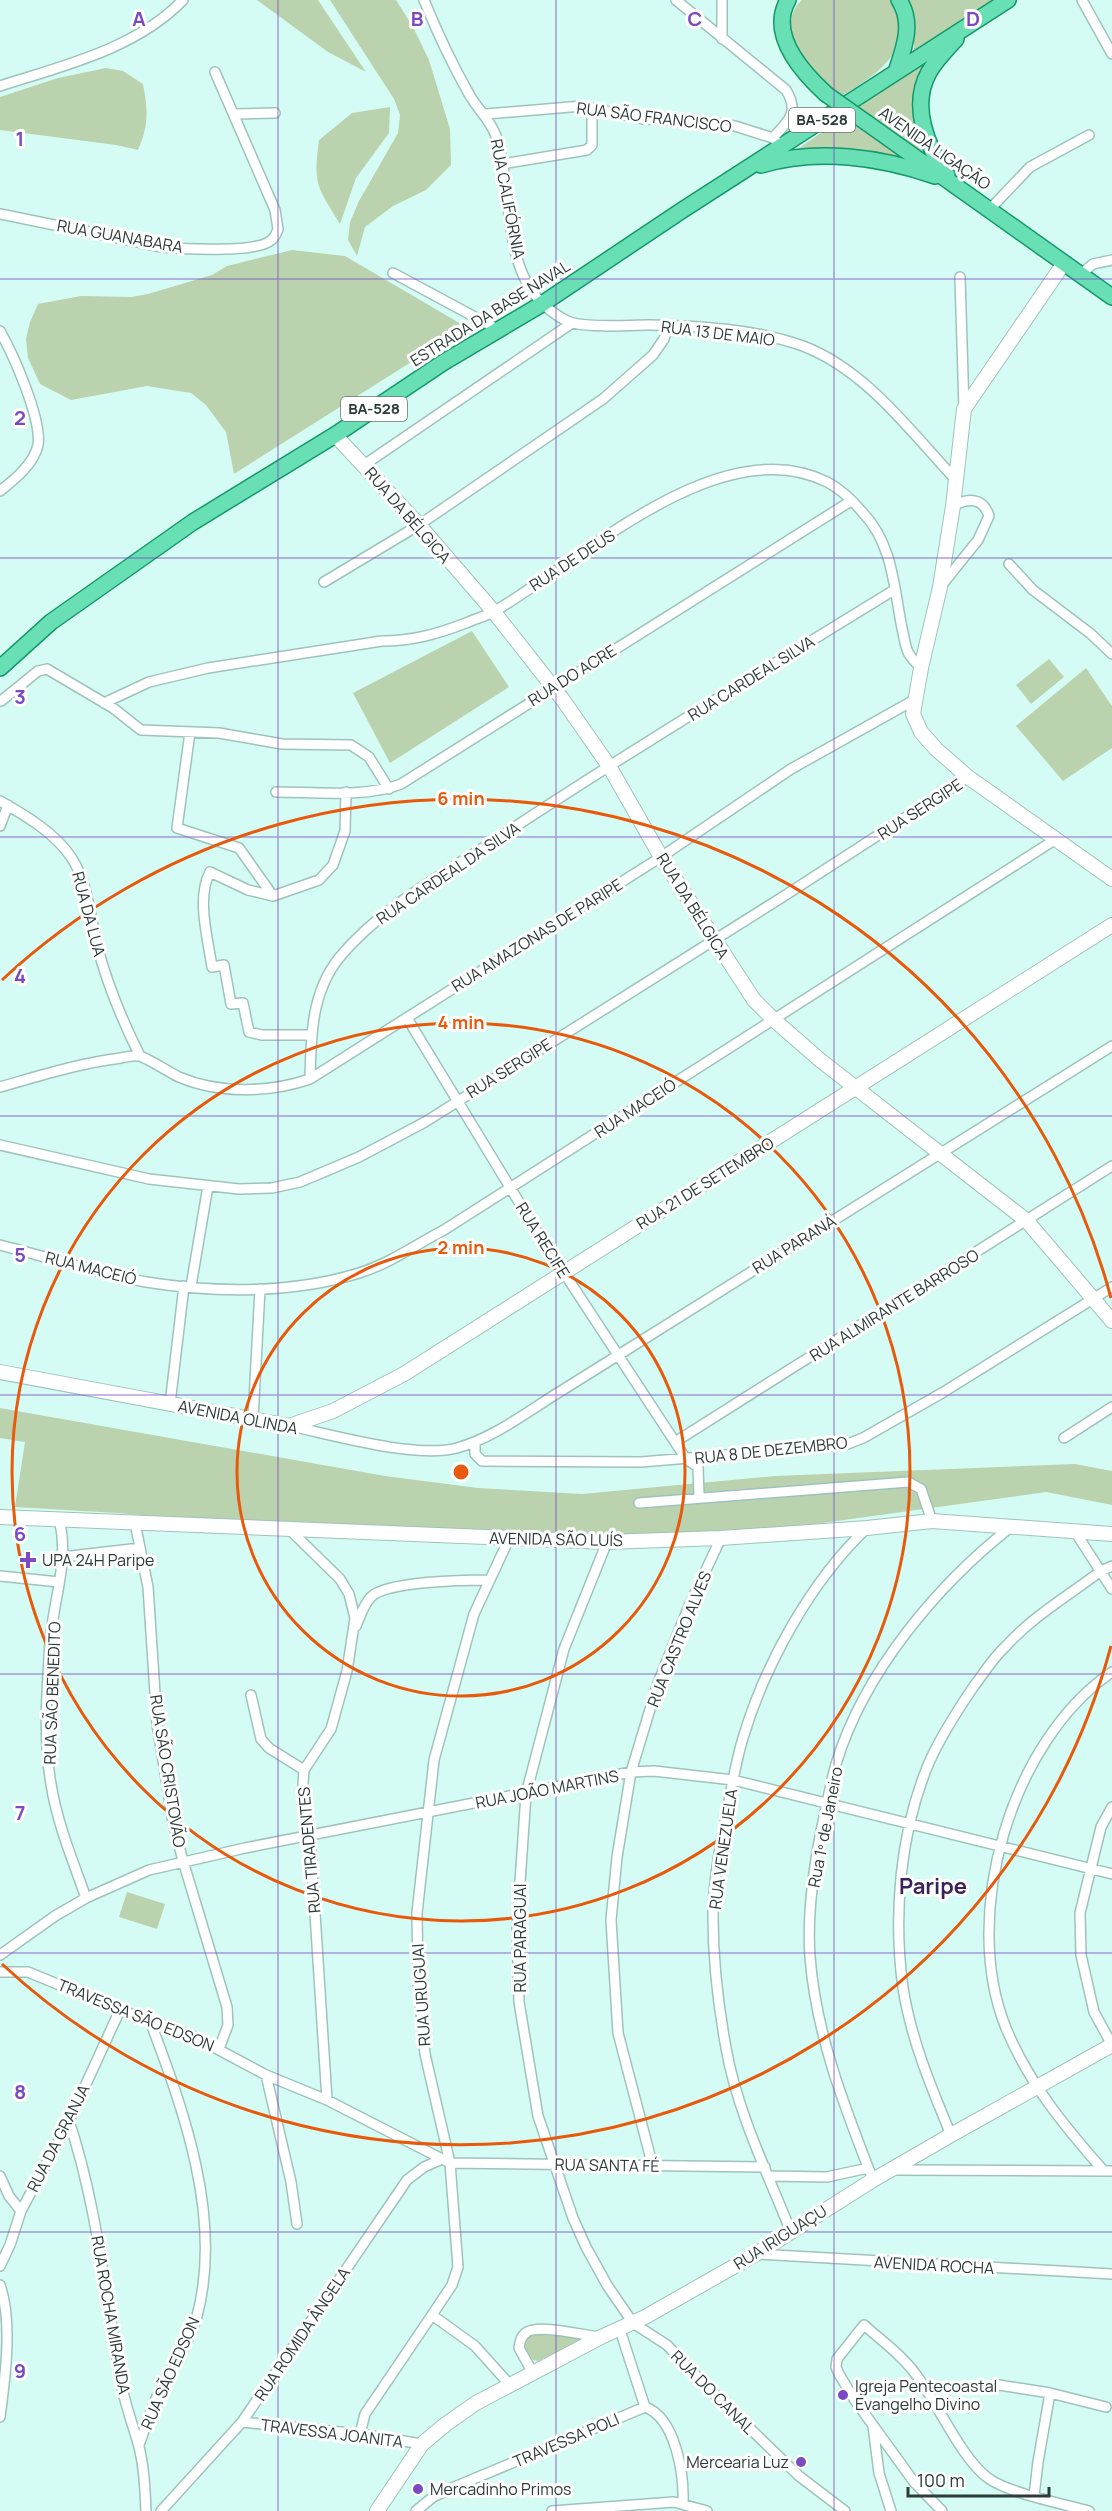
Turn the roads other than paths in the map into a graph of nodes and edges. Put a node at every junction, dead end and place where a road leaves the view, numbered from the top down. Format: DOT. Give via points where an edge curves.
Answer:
graph roads {
  1 [pos="183,0"];
  2 [pos="424,0"];
  3 [pos="676,0"];
  4 [pos="722,0"];
  5 [pos="788,0"];
  6 [pos="899,0"];
  7 [pos="1008,0"];
  8 [pos="1082,0"];
  9 [pos="969,26"];
  10 [pos="722,39"];
  11 [pos="1112,54"];
  12 [pos="215,72"];
  13 [pos="896,72"];
  14 [pos="0,86"];
  15 [pos="592,110"];
  16 [pos="275,113"];
  17 [pos="234,114"];
  18 [pos="486,114"];
  19 [pos="1089,135"];
  20 [pos="782,142"];
  21 [pos="797,157"];
  22 [pos="502,164"];
  23 [pos="748,168"];
  24 [pos="952,182"];
  25 [pos="990,209"];
  26 [pos="0,214"];
  27 [pos="1112,260"];
  28 [pos="1064,263"];
  29 [pos="393,273"];
  30 [pos="1080,275"];
  31 [pos="960,278"];
  32 [pos="1112,297"];
  33 [pos="542,304"];
  34 [pos="572,323"];
  35 [pos="668,326"];
  36 [pos="498,330"];
  37 [pos="0,331"];
  38 [pos="964,409"];
  39 [pos="335,435"];
  40 [pos="364,465"];
  41 [pos="956,479"];
  42 [pos="0,491"];
  43 [pos="851,501"];
  44 [pos="953,506"];
  45 [pos="419,525"];
  46 [pos="1009,564"];
  47 [pos="324,582"];
  48 [pos="940,587"];
  49 [pos="894,590"];
  50 [pos="494,612"];
  51 [pos="1112,654"];
  52 [pos="0,668"];
  53 [pos="921,668"];
  54 [pos="554,687"];
  55 [pos="916,699"];
  56 [pos="1,701"];
  57 [pos="104,703"];
  58 [pos="190,732"];
  59 [pos="609,766"];
  60 [pos="968,777"];
  61 [pos="389,789"];
  62 [pos="276,792"];
  63 [pos="346,792"];
  64 [pos="4,803"];
  65 [pos="0,826"];
  66 [pos="1056,839"];
  67 [pos="661,857"];
  68 [pos="1112,879"];
  69 [pos="273,896"];
  70 [pos="1112,925"];
  71 [pos="714,941"];
  72 [pos="406,1018"];
  73 [pos="773,1019"];
  74 [pos="311,1035"];
  75 [pos="1112,1046"];
  76 [pos="140,1056"];
  77 [pos="309,1079"];
  78 [pos="0,1087"];
  79 [pos="856,1088"];
  80 [pos="458,1101"];
  81 [pos="0,1145"];
  82 [pos="941,1152"];
  83 [pos="1112,1166"];
  84 [pos="208,1186"];
  85 [pos="510,1187"];
  86 [pos="1027,1221"];
  87 [pos="0,1245"];
  88 [pos="563,1273"];
  89 [pos="187,1286"];
  90 [pos="1112,1287"];
  91 [pos="260,1288"];
  92 [pos="1094,1298"];
  93 [pos="1112,1321"];
  94 [pos="617,1355"];
  95 [pos="0,1372"];
  96 [pos="170,1404"];
  97 [pos="1112,1407"];
  98 [pos="253,1419"];
  99 [pos="289,1426"];
  100 [pos="1064,1438"];
  101 [pos="475,1442"];
  102 [pos="675,1442"];
  103 [pos="686,1459"];
  104 [pos="699,1497"];
  105 [pos="639,1503"];
  106 [pos="0,1517"];
  107 [pos="59,1519"];
  108 [pos="932,1521"];
  109 [pos="135,1523"];
  110 [pos="1012,1526"];
  111 [pos="867,1528"];
  112 [pos="289,1529"];
  113 [pos="1074,1530"];
  114 [pos="1112,1534"];
  115 [pos="721,1538"];
  116 [pos="508,1539"];
  117 [pos="606,1542"];
  118 [pos="140,1548"];
  119 [pos="63,1557"];
  120 [pos="1112,1566"];
  121 [pos="1101,1571"];
  122 [pos="0,1576"];
  123 [pos="489,1580"];
  124 [pos="59,1582"];
  125 [pos="1112,1589"];
  126 [pos="355,1628"];
  127 [pos="1112,1672"];
  128 [pos="251,1695"];
  129 [pos="304,1770"];
  130 [pos="632,1772"];
  131 [pos="733,1780"];
  132 [pos="526,1794"];
  133 [pos="827,1804"];
  134 [pos="1112,1807"];
  135 [pos="427,1813"];
  136 [pos="910,1824"];
  137 [pos="310,1836"];
  138 [pos="1000,1845"];
  139 [pos="183,1861"];
  140 [pos="1089,1867"];
  141 [pos="1112,1874"];
  142 [pos="87,1898"];
  143 [pos="1,1953"];
  144 [pos="0,1972"];
  145 [pos="120,2010"];
  146 [pos="150,2021"];
  147 [pos="1112,2045"];
  148 [pos="219,2049"];
  149 [pos="266,2075"];
  150 [pos="1036,2086"];
  151 [pos="327,2100"];
  152 [pos="69,2121"];
  153 [pos="951,2134"];
  154 [pos="446,2161"];
  155 [pos="555,2164"];
  156 [pos="653,2167"];
  157 [pos="892,2170"];
  158 [pos="1107,2171"];
  159 [pos="767,2172"];
  160 [pos="870,2174"];
  161 [pos="0,2176"];
  162 [pos="21,2211"];
  163 [pos="297,2224"];
  164 [pos="791,2232"];
  165 [pos="756,2254"];
  166 [pos="0,2266"];
  167 [pos="1112,2274"];
  168 [pos="0,2286"];
  169 [pos="432,2315"];
  170 [pos="633,2323"];
  171 [pos="620,2330"];
  172 [pos="601,2337"];
  173 [pos="533,2373"];
  174 [pos="510,2385"];
  175 [pos="999,2385"];
  176 [pos="1050,2393"];
  177 [pos="1107,2407"];
  178 [pos="645,2408"];
  179 [pos="0,2417"];
  180 [pos="243,2422"];
  181 [pos="873,2426"];
  182 [pos="360,2434"];
  183 [pos="422,2444"];
  184 [pos="139,2445"];
  185 [pos="1034,2496"];
  186 [pos="683,2504"];
  187 [pos="1057,2507"];
  188 [pos="146,2511"];
  189 [pos="161,2511"];
  190 [pos="377,2511"];
  191 [pos="416,2511"];
  192 [pos="552,2511"];
  193 [pos="707,2511"];
  194 [pos="845,2511"];
  195 [pos="891,2511"];
  196 [pos="942,2511"];
  197 [pos="1089,2511"];
  1 -- 14 [label="street" via="164,18 123,42"];
  2 -- 18 [label="street, RUA CALIFÓRNIA" via="469,95"];
  3 -- 10 [label="street"];
  4 -- 10 [label="street"];
  5 -- 24 [label="main road, AVENIDA LIGAÇÃO, bridge" via="782,18 786,41 800,68 826,94"];
  6 -- 13 [label="main road" via="907,34"];
  7 -- 9 [label="main road, ESTRADA DA BASE NAVAL / BA-528"];
  8 -- 11 [label="street"];
  9 -- 13 [label="main road, ESTRADA DA BASE NAVAL / BA-528"];
  9 -- 24 [label="main road" via="928,74 921,103 930,148"];
  10 -- 20 [label="street" via="791,98 792,114"];
  12 -- 17 [label="street"];
  13 -- 20 [label="main road, ESTRADA DA BASE NAVAL / BA-528"];
  15 -- 18 [label="street, RUA SÃO FRANCISCO" via="571,107"];
  15 -- 20 [label="street, RUA SÃO FRANCISCO" via="643,119 714,122"];
  15 -- 22 [label="street" via="592,145 587,150"];
  16 -- 17 [label="street"];
  17 -- 26 [label="street, RUA GUANABARA" via="275,210 278,229 275,236 261,245 162,247"];
  18 -- 22 [label="street, RUA CALIFÓRNIA" via="496,135"];
  19 -- 25 [label="street" via="1030,167"];
  20 -- 21 [label="main road"];
  20 -- 23 [label="main road, ESTRADA DA BASE NAVAL / BA-528"];
  21 -- 23 [label="main road"];
  21 -- 24 [label="main road" via="836,156 885,163"];
  22 -- 33 [label="street, RUA CALIFÓRNIA" via="521,269"];
  23 -- 33 [label="main road, ESTRADA DA BASE NAVAL / BA-528"];
  24 -- 25 [label="main road, AVENIDA LIGAÇÃO"];
  25 -- 28 [label="main road, AVENIDA LIGAÇÃO"];
  27 -- 30 [label="street" via="1093,264"];
  28 -- 30 [label="main road, AVENIDA LIGAÇÃO"];
  28 -- 38 [label="main road"];
  29 -- 36 [label="street"];
  30 -- 32 [label="main road, AVENIDA LIGAÇÃO"];
  31 -- 38 [label="street"];
  33 -- 34 [label="street"];
  33 -- 36 [label="main road, ESTRADA DA BASE NAVAL / BA-528"];
  34 -- 35 [label="street, RUA 13 DE MAIO"];
  34 -- 40 [label="street"];
  35 -- 41 [label="street, RUA 13 DE MAIO" via="766,337 827,357 849,370 885,404"];
  35 -- 45 [label="street" via="653,355 603,399"];
  36 -- 39 [label="main road, ESTRADA DA BASE NAVAL / BA-528"];
  37 -- 42 [label="street" via="33,407 38,445 14,481"];
  38 -- 41 [label="main road"];
  39 -- 40 [label="main road, RUA DA BÉLGICA"];
  39 -- 52 [label="main road, ESTRADA DA BASE NAVAL / BA-528" via="131,565 51,622"];
  40 -- 45 [label="main road, RUA DA BÉLGICA"];
  41 -- 44 [label="main road"];
  43 -- 49 [label="street, RUA DE DEUS" via="885,544"];
  43 -- 50 [label="street, RUA DE DEUS" via="828,482 783,470 749,471 698,484 652,508"];
  43 -- 54 [label="street, RUA DO ACRE"];
  44 -- 48 [label="main road"];
  44 -- 48 [label="street" via="969,499 982,503 987,508 988,521 978,540"];
  45 -- 47 [label="street"];
  45 -- 50 [label="main road, RUA DA BÉLGICA"];
  46 -- 51 [label="street" via="1033,590"];
  48 -- 53 [label="main road"];
  49 -- 53 [label="street, RUA DE DEUS" via="908,653"];
  49 -- 59 [label="street, RUA CARDEAL SILVA"];
  50 -- 54 [label="main road, RUA DA BÉLGICA"];
  50 -- 57 [label="street, RUA DE DEUS" via="418,639 382,641 179,674 149,682"];
  53 -- 55 [label="main road"];
  54 -- 59 [label="main road, RUA DA BÉLGICA"];
  54 -- 61 [label="street, RUA DO ACRE"];
  55 -- 60 [label="main road" via="913,714 921,732"];
  55 -- 67 [label="street, RUA AMAZONAS DE PARIPE" via="791,770"];
  56 -- 57 [label="street" via="44,669"];
  57 -- 58 [label="street" via="141,730"];
  58 -- 61 [label="street" via="282,744 351,745 369,757"];
  58 -- 69 [label="street" via="177,828 239,848"];
  59 -- 67 [label="main road, RUA DA BÉLGICA"];
  59 -- 74 [label="street, RUA CARDEAL DA SILVA" via="384,914 338,959 315,1008"];
  60 -- 66 [label="main road"];
  60 -- 71 [label="street, RUA SERGIPE"];
  61 -- 63 [label="street, RUA DO ACRE"];
  62 -- 63 [label="street, RUA DO ACRE"];
  63 -- 69 [label="street" via="345,831 333,865 318,880"];
  64 -- 65 [label="street"];
  64 -- 76 [label="street, RUA DA LUA" via="60,844 74,863 111,992"];
  66 -- 68 [label="main road"];
  66 -- 73 [label="street, RUA MACEIÓ"];
  67 -- 71 [label="main road, RUA DA BÉLGICA"];
  67 -- 72 [label="street, RUA AMAZONAS DE PARIPE"];
  69 -- 74 [label="street" via="248,890 210,872 205,880 204,905 212,967 224,965 231,1004 243,1003 249,1032"];
  70 -- 79 [label="main road, RUA 21 DE SETEMBRO"];
  71 -- 73 [label="main road, RUA DA BÉLGICA" via="754,1000"];
  71 -- 80 [label="street, RUA SERGIPE"];
  72 -- 77 [label="street, RUA AMAZONAS DE PARIPE"];
  72 -- 80 [label="street, RUA RECIFE"];
  73 -- 79 [label="main road, RUA DA BÉLGICA"];
  73 -- 85 [label="street, RUA MACEIÓ"];
  74 -- 77 [label="street, RUA CARDEAL DA SILVA"];
  75 -- 82 [label="street, RUA PARANÁ"];
  76 -- 77 [label="street, RUA AMAZONAS DE PARIPE" via="201,1085 269,1089"];
  76 -- 78 [label="street" via="99,1062"];
  79 -- 82 [label="main road, RUA DA BÉLGICA"];
  79 -- 88 [label="main road, RUA 21 DE SETEMBRO"];
  80 -- 84 [label="street, RUA SERGIPE" via="397,1138 300,1182 272,1188"];
  80 -- 85 [label="street, RUA RECIFE"];
  81 -- 84 [label="street, RUA SERGIPE" via="149,1179"];
  82 -- 86 [label="main road, RUA DA BÉLGICA"];
  82 -- 94 [label="street, RUA PARANÁ"];
  83 -- 86 [label="street, RUA ALMIRANTE BARROSO"];
  84 -- 89 [label="street"];
  85 -- 88 [label="street, RUA RECIFE"];
  85 -- 91 [label="street, RUA MACEIÓ" via="444,1230 360,1273 301,1285"];
  86 -- 92 [label="main road, RUA DA BÉLGICA"];
  86 -- 102 [label="street, RUA ALMIRANTE BARROSO"];
  87 -- 89 [label="street, RUA MACEIÓ" via="146,1282"];
  88 -- 94 [label="street, RUA RECIFE"];
  88 -- 99 [label="main road, RUA 21 DE SETEMBRO" via="368,1394"];
  89 -- 91 [label="street, RUA MACEIÓ"];
  89 -- 96 [label="street"];
  90 -- 92 [label="street, RUA 8 DE DEZEMBRO"];
  91 -- 98 [label="street"];
  92 -- 93 [label="main road, RUA DA BÉLGICA"];
  92 -- 103 [label="street, RUA 8 DE DEZEMBRO" via="942,1393 853,1442 831,1448"];
  94 -- 101 [label="street, RUA PARANÁ"];
  94 -- 102 [label="street, RUA RECIFE"];
  95 -- 96 [label="main road, AVENIDA OLINDA"];
  96 -- 98 [label="main road, AVENIDA OLINDA"];
  97 -- 100 [label="street"];
  98 -- 99 [label="main road, AVENIDA OLINDA"];
  99 -- 101 [label="street, AVENIDA OLINDA" via="420,1452"];
  101 -- 103 [label="street, RUA 8 DE DEZEMBRO" via="475,1454 482,1461"];
  102 -- 103 [label="street, RUA RECIFE"];
  103 -- 104 [label="street, RUA RECIFE" via="698,1467"];
  104 -- 105 [label="street"];
  104 -- 108 [label="street" via="909,1482 921,1490"];
  106 -- 107 [label="main road, AVENIDA SÃO LUÍS"];
  107 -- 109 [label="main road, AVENIDA SÃO LUÍS"];
  107 -- 119 [label="street, RUA SÃO BENEDITO"];
  108 -- 110 [label="main road, AVENIDA SÃO LUÍS"];
  108 -- 111 [label="main road, AVENIDA SÃO LUÍS"];
  109 -- 112 [label="main road, AVENIDA SÃO LUÍS"];
  109 -- 118 [label="street, RUA SÃO CRISTOVÃO"];
  110 -- 113 [label="main road, AVENIDA SÃO LUÍS"];
  110 -- 133 [label="street, Rua 1º de Janeiro" via="955,1578 906,1632 857,1714 837,1763"];
  111 -- 115 [label="main road, AVENIDA SÃO LUÍS"];
  111 -- 131 [label="street, RUA VENEZUELA" via="827,1575 789,1631 761,1689 743,1737"];
  112 -- 116 [label="main road, AVENIDA SÃO LUÍS"];
  112 -- 126 [label="street, RUA TIRADENTES" via="340,1579 349,1594"];
  113 -- 114 [label="main road, AVENIDA SÃO LUÍS"];
  113 -- 121 [label="street"];
  115 -- 117 [label="main road, AVENIDA SÃO LUÍS"];
  115 -- 130 [label="street, RUA CASTRO ALVES" via="658,1683"];
  116 -- 117 [label="main road, AVENIDA SÃO LUÍS"];
  116 -- 123 [label="street, RUA URUGUAI"];
  117 -- 132 [label="street, RUA PARAGUAI" via="564,1649"];
  118 -- 119 [label="street"];
  118 -- 139 [label="street, RUA SÃO CRISTOVÃO" via="148,1587 157,1724"];
  119 -- 124 [label="street, RUA SÃO BENEDITO"];
  120 -- 121 [label="street"];
  121 -- 125 [label="street"];
  121 -- 136 [label="street" via="1038,1617 981,1676 928,1764"];
  122 -- 124 [label="street"];
  123 -- 126 [label="street" via="380,1591 372,1596"];
  123 -- 135 [label="street, RUA URUGUAI" via="474,1614 452,1688 434,1760"];
  124 -- 142 [label="street, RUA SÃO BENEDITO" via="50,1640 48,1758 58,1816"];
  126 -- 129 [label="street, RUA TIRADENTES" via="332,1729"];
  127 -- 138 [label="street" via="1066,1715 1043,1748 1008,1818"];
  128 -- 129 [label="street" via="261,1739"];
  129 -- 137 [label="street, RUA TIRADENTES"];
  130 -- 131 [label="street, RUA JOÃO MARTINS"];
  130 -- 132 [label="street, RUA JOÃO MARTINS"];
  130 -- 156 [label="street, RUA CASTRO ALVES" via="611,1920 613,1973 618,2033"];
  131 -- 133 [label="street, RUA JOÃO MARTINS"];
  131 -- 159 [label="street, RUA VENEZUELA" via="719,1852 713,1914 714,1965 726,2050"];
  132 -- 135 [label="street, RUA JOÃO MARTINS"];
  132 -- 155 [label="street, RUA PARAGUAI" via="517,1927 519,2002 538,2116"];
  133 -- 136 [label="street, RUA JOÃO MARTINS"];
  133 -- 160 [label="street, Rua 1º de Janeiro" via="814,1863 810,1957 829,2056"];
  134 -- 140 [label="street" via="1101,1827"];
  135 -- 137 [label="street, RUA JOÃO MARTINS"];
  135 -- 154 [label="street, RUA URUGUAI" via="417,1913 418,1981 425,2054"];
  136 -- 138 [label="street, RUA JOÃO MARTINS"];
  136 -- 153 [label="street" via="902,1866 899,1918 903,1988 921,2061"];
  137 -- 139 [label="street, RUA JOÃO MARTINS"];
  137 -- 151 [label="street, RUA TIRADENTES"];
  138 -- 140 [label="street, RUA JOÃO MARTINS"];
  138 -- 150 [label="street" via="988,1914 996,1994 1006,2027"];
  139 -- 142 [label="street, RUA JOÃO MARTINS" via="141,1873"];
  139 -- 148 [label="street, RUA SÃO CRISTOVÃO" via="228,2007 228,2025"];
  140 -- 141 [label="street, RUA JOÃO MARTINS"];
  140 -- 147 [label="street" via="1080,1913 1081,1956 1094,2012"];
  142 -- 143 [label="street, RUA JOÃO MARTINS"];
  144 -- 145 [label="street, TRAVESSA SÃO EDSON" via="28,1972"];
  145 -- 146 [label="street, TRAVESSA SÃO EDSON"];
  145 -- 152 [label="street, RUA DA GRANJA"];
  146 -- 148 [label="street, TRAVESSA SÃO EDSON"];
  146 -- 184 [label="street, RUA SÃO EDSON" via="186,2122 200,2191 205,2253 202,2290 190,2335 159,2393"];
  147 -- 150 [label="main road, RUA IRIGUAÇU"];
  148 -- 149 [label="street, TRAVESSA SÃO EDSON"];
  149 -- 151 [label="street, TRAVESSA SÃO EDSON"];
  149 -- 163 [label="street"];
  150 -- 153 [label="main road, RUA IRIGUAÇU"];
  150 -- 158 [label="street" via="1069,2131"];
  151 -- 154 [label="street, TRAVESSA SÃO EDSON"];
  152 -- 162 [label="street, RUA DA GRANJA"];
  152 -- 184 [label="street, RUA ROCHA MIRANDA" via="84,2166 121,2384"];
  153 -- 157 [label="main road, RUA IRIGUAÇU"];
  154 -- 155 [label="street, RUA SANTA FÉ"];
  154 -- 169 [label="street, RUA URUGUAI" via="458,2267"];
  154 -- 180 [label="street, RUA ROMIDA ÂNGELA" via="424,2166 407,2180"];
  155 -- 156 [label="street, RUA SANTA FÉ"];
  155 -- 170 [label="street, RUA PARAGUAI" via="586,2247"];
  156 -- 159 [label="street, RUA SANTA FÉ"];
  157 -- 158 [label="street"];
  157 -- 160 [label="main road, RUA IRIGUAÇU"];
  159 -- 160 [label="street, RUA SANTA FÉ"];
  159 -- 164 [label="street, RUA VENEZUELA"];
  160 -- 164 [label="main road, RUA IRIGUAÇU"];
  161 -- 162 [label="street"];
  162 -- 166 [label="street, RUA DA GRANJA"];
  164 -- 165 [label="main road, RUA IRIGUAÇU"];
  165 -- 167 [label="street, AVENIDA ROCHA"];
  165 -- 170 [label="main road, RUA IRIGUAÇU"];
  168 -- 179 [label="street" via="6,2317"];
  169 -- 174 [label="street" via="475,2346"];
  169 -- 182 [label="street, RUA URUGUAI" via="365,2414"];
  170 -- 171 [label="main road, RUA IRIGUAÇU"];
  170 -- 194 [label="street, RUA DO CANAL" via="667,2345 799,2476"];
  171 -- 172 [label="main road, RUA IRIGUAÇU"];
  171 -- 178 [label="street"];
  172 -- 173 [label="main road, RUA IRIGUAÇU"];
  172 -- 173 [label="street" via="529,2331 521,2337 519,2348"];
  173 -- 174 [label="main road, RUA IRIGUAÇU"];
  174 -- 183 [label="main road, RUA IRIGUAÇU" via="446,2424"];
  175 -- 176 [label="street"];
  176 -- 177 [label="street"];
  176 -- 185 [label="street"];
  178 -- 186 [label="street" via="659,2414 676,2453 683,2480"];
  178 -- 191 [label="street, TRAVESSA POLI" via="452,2488"];
  180 -- 182 [label="street, TRAVESSA JOANITA"];
  180 -- 189 [label="street, RUA ROMIDA ÂNGELA"];
  181 -- 185 [label="street" via="836,2367 837,2358 864,2325 917,2376 979,2469 989,2479"];
  181 -- 195 [label="street" via="879,2473"];
  181 -- 196 [label="street" via="914,2482"];
  182 -- 183 [label="street, TRAVESSA JOANITA"];
  183 -- 190 [label="main road, RUA IRIGUAÇU"];
  184 -- 188 [label="street, RUA ROCHA MIRANDA"];
  185 -- 187 [label="street"];
  186 -- 192 [label="street"];
  186 -- 193 [label="street"];
  187 -- 197 [label="street"];
}
